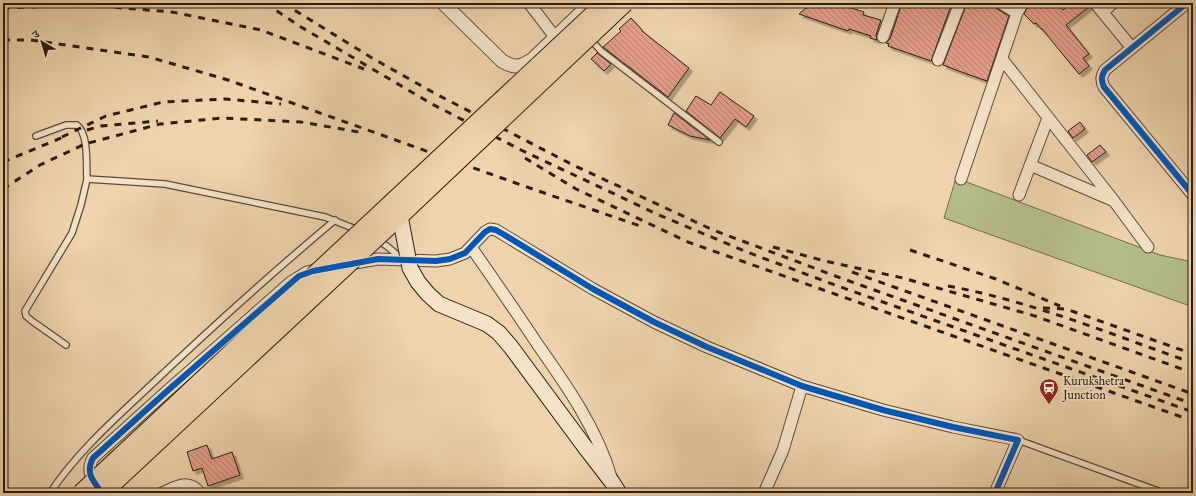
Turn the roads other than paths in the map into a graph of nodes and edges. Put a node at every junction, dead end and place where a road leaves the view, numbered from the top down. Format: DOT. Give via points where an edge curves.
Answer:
graph roads {
  1 [pos="443,3"];
  2 [pos="528,3"];
  3 [pos="591,3"];
  4 [pos="605,3"];
  5 [pos="625,3"];
  6 [pos="895,3"];
  7 [pos="960,3"];
  8 [pos="1001,3"];
  9 [pos="1023,3"];
  10 [pos="1113,3"];
  11 [pos="1187,3"];
  12 [pos="1099,7"];
  13 [pos="1017,13"];
  14 [pos="573,20"];
  15 [pos="555,38"];
  16 [pos="883,38"];
  17 [pos="1132,48"];
  18 [pos="1002,59"];
  19 [pos="938,60"];
  20 [pos="1048,118"];
  21 [pos="36,136"];
  22 [pos="720,142"];
  23 [pos="1030,165"];
  24 [pos="88,179"];
  25 [pos="961,179"];
  26 [pos="1018,195"];
  27 [pos="1193,195"];
  28 [pos="1114,201"];
  29 [pos="400,216"];
  30 [pos="335,220"];
  31 [pos="1148,247"];
  32 [pos="471,248"];
  33 [pos="402,260"];
  34 [pos="66,344"];
  35 [pos="802,386"];
  36 [pos="1018,440"];
  37 [pos="615,487"];
  38 [pos="1161,492"];
  39 [pos="50,493"];
  40 [pos="81,493"];
  41 [pos="102,493"];
  42 [pos="162,493"];
  43 [pos="200,493"];
  44 [pos="764,493"];
  45 [pos="995,493"];
  1 -- 15 [label="street" via="510,66 524,66"];
  2 -- 15 [label="street"];
  3 -- 14 [label="street"];
  4 -- 40 [label="main road, bridge"];
  5 -- 29 [label="main road, bridge"];
  6 -- 16 [label="street"];
  7 -- 19 [label="street"];
  8 -- 13 [label="street"];
  9 -- 13 [label="street"];
  10 -- 12 [label="street"];
  11 -- 17 [label="street"];
  12 -- 17 [label="street"];
  13 -- 18 [label="street"];
  14 -- 15 [label="street"];
  14 -- 22 [label="lane" via="601,51"];
  17 -- 27 [label="street" via="1105,70 1101,81"];
  18 -- 20 [label="street"];
  18 -- 25 [label="street"];
  20 -- 23 [label="street"];
  20 -- 28 [label="street"];
  21 -- 24 [label="lane" via="66,125 77,125 81,128"];
  23 -- 26 [label="street"];
  23 -- 28 [label="street"];
  24 -- 30 [label="lane" via="165,184"];
  24 -- 34 [label="lane" via="72,233 25,311 26,316 32,321"];
  28 -- 31 [label="street"];
  29 -- 37 [label="main road, bridge" via="410,268 418,282 439,304 487,324 499,333"];
  29 -- 41 [label="main road, bridge"];
  30 -- 33 [label="lane" via="368,234 388,246"];
  30 -- 39 [label="lane" via="217,322 70,466"];
  32 -- 33 [label="street" via="450,259 436,262"];
  32 -- 35 [label="street" via="485,232 490,229 496,230 593,289 654,322"];
  32 -- 37 [label="street" via="564,382 593,432"];
  33 -- 41 [label="street" via="378,259 312,271 291,282 93,458 90,463 90,476"];
  35 -- 36 [label="street" via="883,410"];
  35 -- 44 [label="street" via="783,450"];
  36 -- 38 [label="lane"];
  36 -- 45 [label="street"];
  42 -- 43 [label="street" via="187,484"];
}
